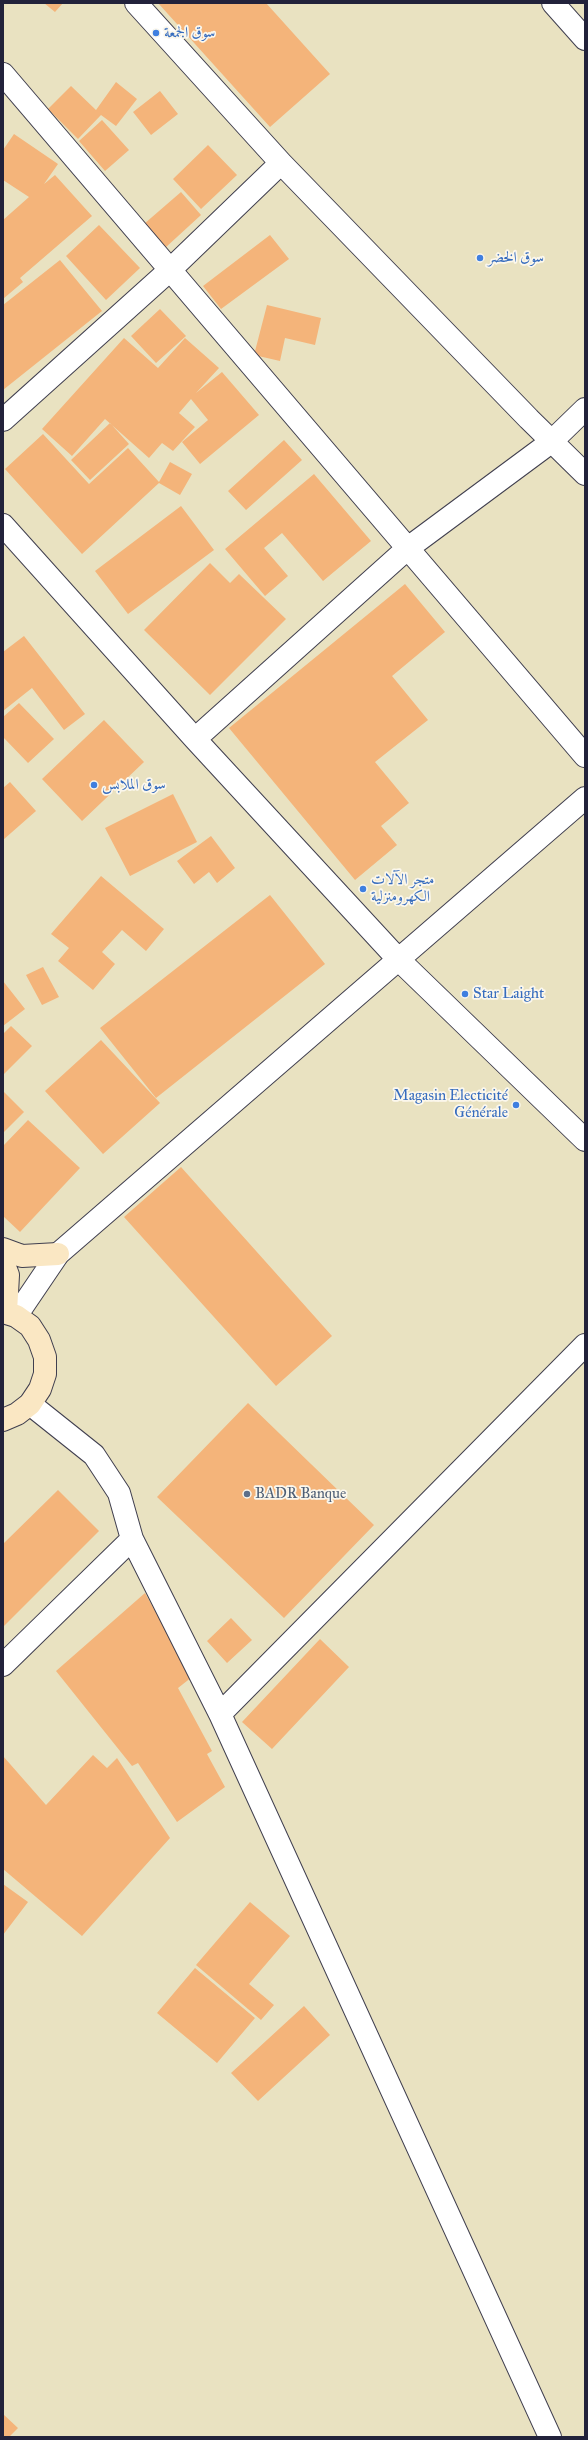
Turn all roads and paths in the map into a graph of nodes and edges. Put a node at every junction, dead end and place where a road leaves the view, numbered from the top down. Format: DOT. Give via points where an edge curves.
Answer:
graph roads {
  1 [pos="136,3"];
  2 [pos="552,3"];
  3 [pos="585,39"];
  4 [pos="3,74"];
  5 [pos="281,163"];
  6 [pos="171,269"];
  7 [pos="585,409"];
  8 [pos="3,420"];
  9 [pos="551,442"];
  10 [pos="585,474"];
  11 [pos="3,525"];
  12 [pos="408,548"];
  13 [pos="195,739"];
  14 [pos="585,756"];
  15 [pos="585,798"];
  16 [pos="398,959"];
  17 [pos="585,1140"];
  18 [pos="3,1249"];
  19 [pos="58,1254"];
  20 [pos="3,1262"];
  21 [pos="8,1313"];
  22 [pos="585,1345"];
  23 [pos="30,1404"];
  24 [pos="3,1420"];
  25 [pos="132,1538"];
  26 [pos="3,1664"];
  27 [pos="220,1714"];
  28 [pos="550,2437"];
  1 -- 5 [label="street"];
  2 -- 3 [label="street"];
  4 -- 6 [label="street"];
  5 -- 6 [label="street"];
  5 -- 9 [label="street"];
  6 -- 8 [label="street"];
  6 -- 12 [label="street"];
  7 -- 9 [label="street"];
  9 -- 10 [label="street"];
  9 -- 12 [label="street"];
  11 -- 13 [label="street"];
  12 -- 13 [label="street"];
  12 -- 14 [label="street"];
  13 -- 16 [label="street"];
  15 -- 16 [label="street"];
  16 -- 17 [label="street"];
  16 -- 19 [label="street"];
  18 -- 19 [label="main road" via="22,1256"];
  19 -- 21 [label="street"];
  20 -- 21 [label="main road" via="8,1275"];
  21 -- 23 [label="main road" via="30,1326 40,1340 45,1357 45,1374 40,1389"];
  22 -- 27 [label="street"];
  23 -- 24 [label="main road"];
  23 -- 25 [label="street" via="94,1455 119,1493"];
  25 -- 26 [label="street"];
  25 -- 27 [label="street"];
  27 -- 28 [label="street"];
}
